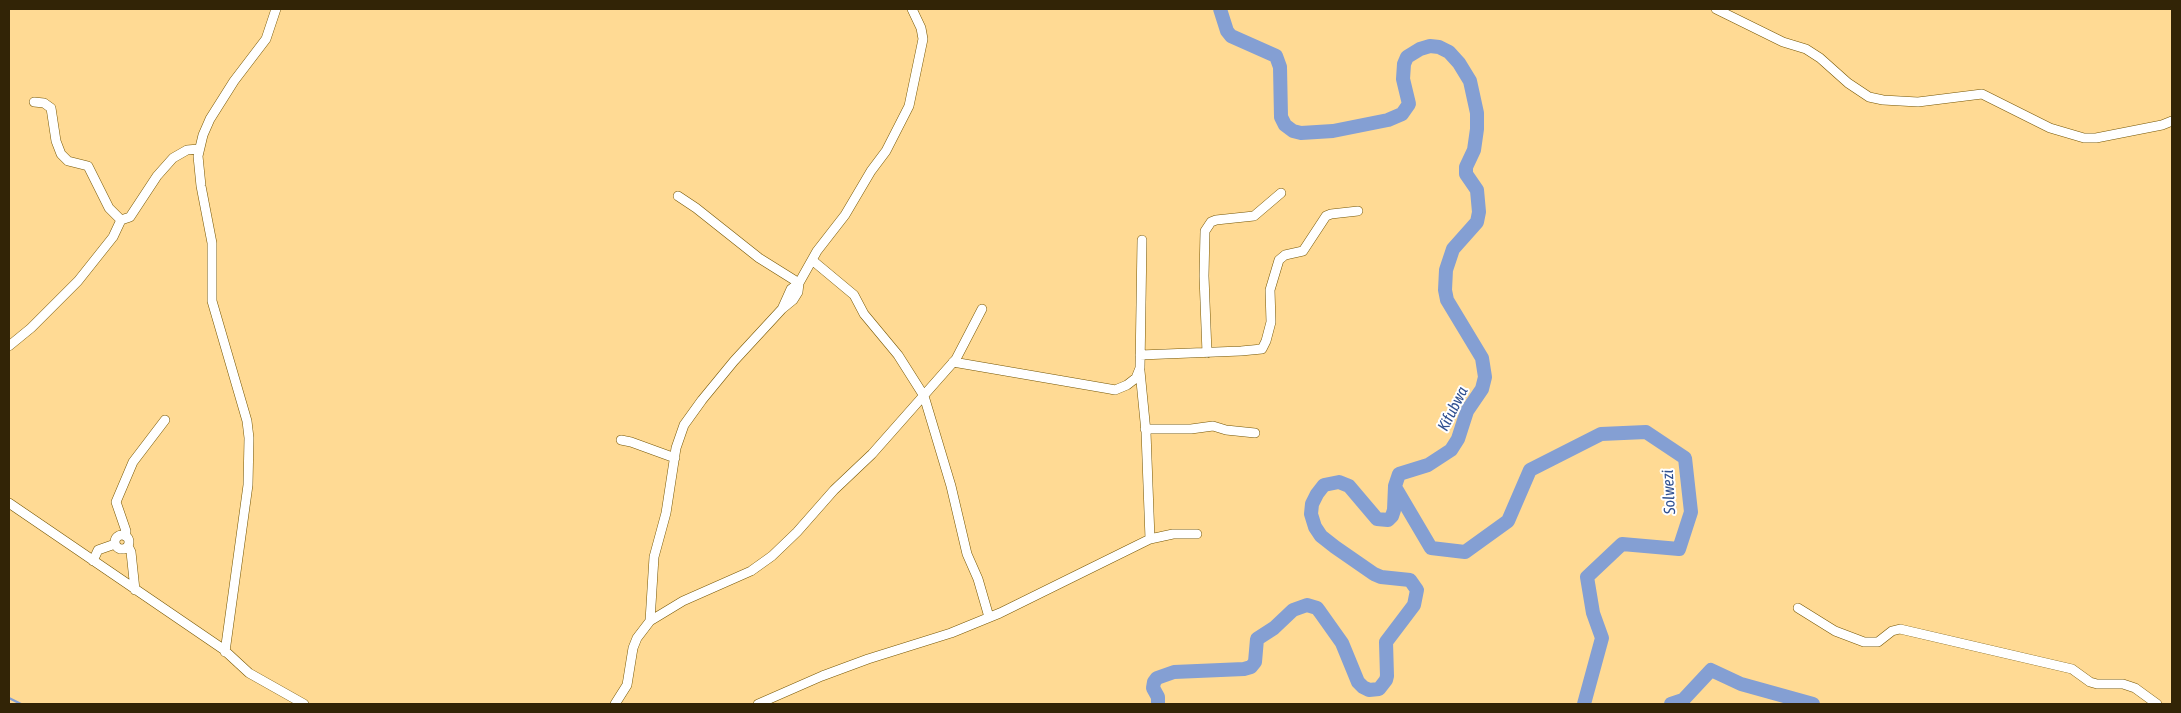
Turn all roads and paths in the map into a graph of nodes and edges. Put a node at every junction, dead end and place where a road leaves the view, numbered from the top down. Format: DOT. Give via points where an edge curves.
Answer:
graph roads {
  1 [pos="276,9"];
  2 [pos="912,9"];
  3 [pos="1716,9"];
  4 [pos="34,102"];
  5 [pos="2172,120"];
  6 [pos="200,149"];
  7 [pos="1281,192"];
  8 [pos="678,196"];
  9 [pos="1358,211"];
  10 [pos="121,220"];
  11 [pos="1142,240"];
  12 [pos="812,260"];
  13 [pos="798,283"];
  14 [pos="982,308"];
  15 [pos="9,346"];
  16 [pos="1207,352"];
  17 [pos="1140,355"];
  18 [pos="953,362"];
  19 [pos="1140,368"];
  20 [pos="924,396"];
  21 [pos="165,420"];
  22 [pos="1146,429"];
  23 [pos="1255,433"];
  24 [pos="621,440"];
  25 [pos="674,458"];
  26 [pos="9,503"];
  27 [pos="1197,534"];
  28 [pos="125,536"];
  29 [pos="1150,539"];
  30 [pos="115,544"];
  31 [pos="128,546"];
  32 [pos="93,561"];
  33 [pos="135,590"];
  34 [pos="1798,608"];
  35 [pos="989,617"];
  36 [pos="650,621"];
  37 [pos="225,652"];
  38 [pos="304,704"];
  39 [pos="615,704"];
  40 [pos="758,704"];
  41 [pos="2157,704"];
  1 -- 6 [label="street" via="266,39 210,119"];
  2 -- 12 [label="street" via="923,39 908,106 886,151"];
  3 -- 5 [label="street" via="1783,42 1806,49 1848,83 1869,96 1883,100 1918,102 1982,94 2050,128 2084,138 2162,125"];
  4 -- 10 [label="street" via="51,108 61,154 68,161 88,166 109,208"];
  6 -- 10 [label="street" via="187,150 173,158 130,217"];
  6 -- 37 [label="street" via="200,186 212,243 212,301 249,438 248,485"];
  7 -- 16 [label="street" via="1254,216 1216,220 1205,230"];
  8 -- 13 [label="street" via="759,258"];
  9 -- 16 [label="street" via="1326,216 1302,251 1279,260 1271,282 1271,322 1262,349"];
  10 -- 15 [label="street" via="113,237 78,281"];
  11 -- 17 [label="street"];
  12 -- 13 [label="street"];
  12 -- 20 [label="street" via="854,295 864,314 898,355"];
  13 -- 25 [label="street" via="791,289 782,309 689,416"];
  14 -- 18 [label="street"];
  16 -- 17 [label="street"];
  17 -- 19 [label="street"];
  18 -- 19 [label="street" via="1115,390 1136,378"];
  18 -- 20 [label="street"];
  19 -- 22 [label="street"];
  20 -- 35 [label="street" via="967,554"];
  20 -- 36 [label="street" via="772,556 751,571 683,601"];
  21 -- 28 [label="street" via="133,462 116,502"];
  22 -- 23 [label="street" via="1213,426"];
  22 -- 29 [label="street"];
  24 -- 25 [label="street"];
  25 -- 36 [label="street" via="666,513 653,562"];
  26 -- 32 [label="street"];
  27 -- 29 [label="street" via="1173,534"];
  28 -- 30 [label="street" via="117,537"];
  28 -- 31 [label="street"];
  29 -- 35 [label="street"];
  30 -- 31 [label="street" via="120,549"];
  30 -- 32 [label="street" via="98,550"];
  31 -- 33 [label="street"];
  32 -- 33 [label="street"];
  33 -- 37 [label="street"];
  34 -- 41 [label="street" via="1835,631 1864,642 1878,642 1900,629 2072,669 2090,682 2134,688"];
  35 -- 40 [label="street" via="951,633 868,658"];
  36 -- 39 [label="street" via="637,638 626,685"];
  37 -- 38 [label="street" via="249,673"];
}
